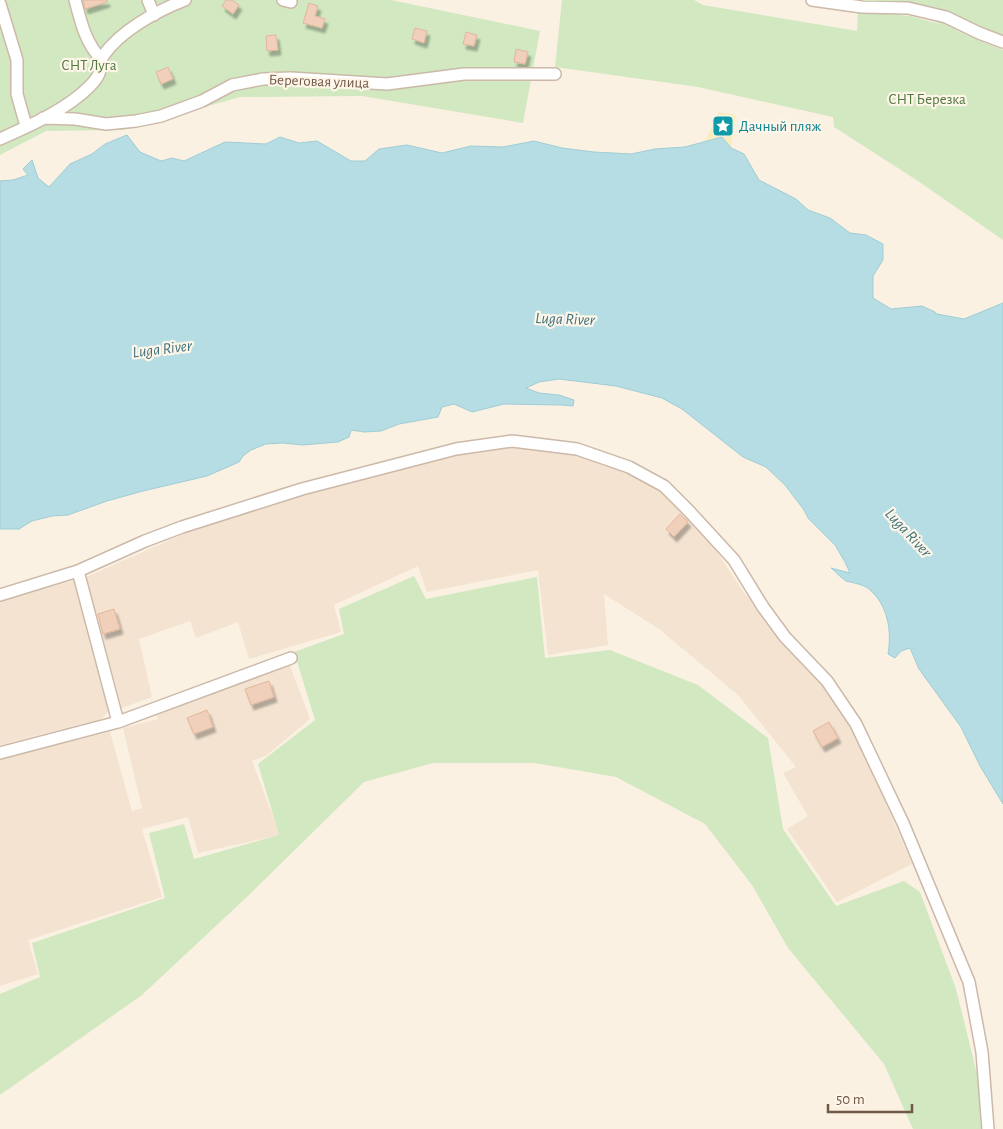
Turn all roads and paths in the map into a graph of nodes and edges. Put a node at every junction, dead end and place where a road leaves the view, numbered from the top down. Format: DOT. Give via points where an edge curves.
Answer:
graph roads {
  1 [pos="74,0"];
  2 [pos="148,0"];
  3 [pos="185,0"];
  4 [pos="812,0"];
  5 [pos="0,4"];
  6 [pos="154,15"];
  7 [pos="1003,42"];
  8 [pos="101,59"];
  9 [pos="555,74"];
  10 [pos="43,118"];
  11 [pos="26,126"];
  12 [pos="0,138"];
  13 [pos="78,571"];
  14 [pos="0,595"];
  15 [pos="291,658"];
  16 [pos="118,722"];
  17 [pos="0,753"];
  18 [pos="988,1129"];
  1 -- 8 [label="street" via="85,33"];
  2 -- 6 [label="street"];
  3 -- 6 [label="street"];
  4 -- 7 [label="street" via="862,7 908,8 946,17"];
  5 -- 11 [label="street" via="17,60 17,94"];
  6 -- 8 [label="street" via="127,32"];
  8 -- 10 [label="street" via="99,75 89,87"];
  9 -- 10 [label="street, Береговая улица" via="464,74 387,84 263,79 232,85 202,101 136,121 106,124 75,118"];
  10 -- 11 [label="street"];
  11 -- 12 [label="street"];
  13 -- 14 [label="street"];
  13 -- 16 [label="street"];
  13 -- 18 [label="street" via="182,526 302,489 456,449 502,442 577,448 629,467 664,486 734,560 785,637 827,681 856,724 903,823 969,982 982,1052"];
  15 -- 16 [label="street"];
  16 -- 17 [label="street"];
}
